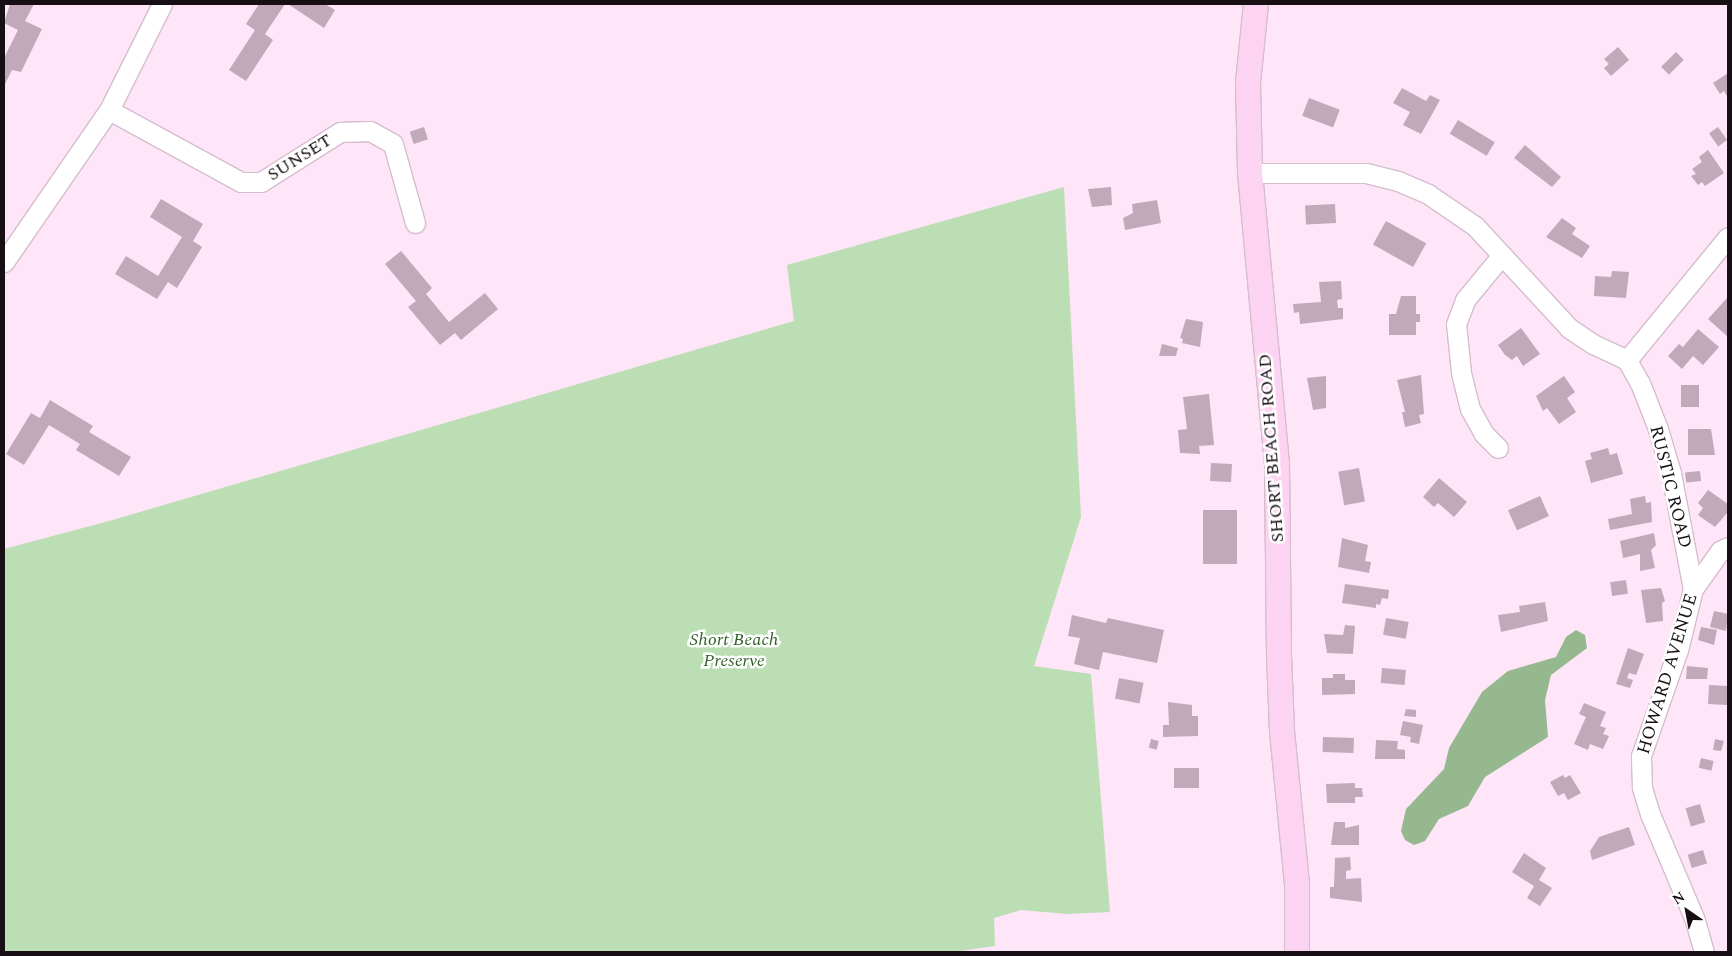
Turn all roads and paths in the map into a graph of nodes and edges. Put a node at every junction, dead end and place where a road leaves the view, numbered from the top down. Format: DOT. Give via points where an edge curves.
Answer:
graph roads {
  1 [pos="162,4"];
  2 [pos="1256,4"];
  3 [pos="109,110"];
  4 [pos="1250,173"];
  5 [pos="415,223"];
  6 [pos="1728,237"];
  7 [pos="1502,255"];
  8 [pos="4,262"];
  9 [pos="1627,360"];
  10 [pos="1498,448"];
  11 [pos="1728,547"];
  12 [pos="1693,589"];
  13 [pos="1297,952"];
  14 [pos="1704,952"];
  1 -- 3 [label="street"];
  2 -- 4 [label="main road, SHORT BEACH ROAD" via="1248,83"];
  3 -- 5 [label="street, SUNSET" via="241,182 261,182 340,132 370,131 393,144"];
  3 -- 8 [label="street"];
  4 -- 7 [label="street" via="1336,171 1366,173 1398,181 1451,207"];
  4 -- 13 [label="main road, SHORT BEACH ROAD" via="1277,464 1282,731 1297,885"];
  6 -- 9 [label="street"];
  7 -- 9 [label="street" via="1569,328"];
  7 -- 10 [label="street" via="1465,300 1456,324 1461,372 1470,409 1484,434"];
  9 -- 12 [label="street, RUSTIC ROAD" via="1640,383 1663,446"];
  11 -- 12 [label="street, HOWARD AVENUE" via="1720,551"];
  12 -- 14 [label="street, HOWARD AVENUE" via="1678,650 1641,756 1642,788 1650,814 1695,920"];
}
